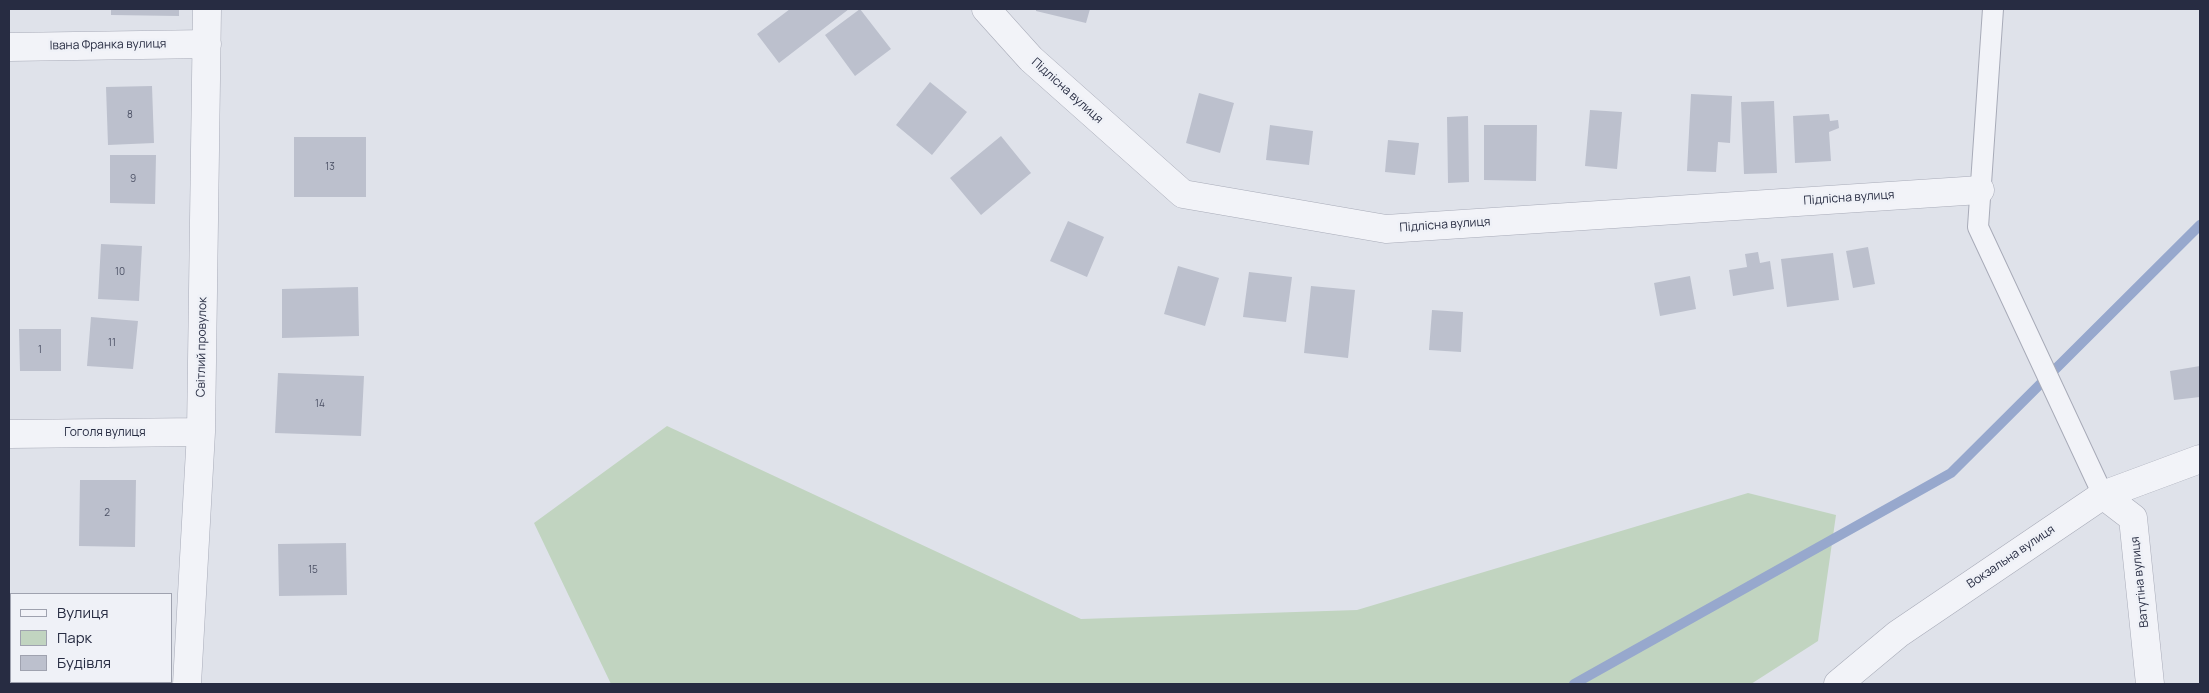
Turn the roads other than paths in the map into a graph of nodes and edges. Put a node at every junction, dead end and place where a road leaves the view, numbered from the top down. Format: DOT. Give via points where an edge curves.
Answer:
graph roads {
  1 [pos="207,9"];
  2 [pos="986,9"];
  3 [pos="1993,9"];
  4 [pos="206,44"];
  5 [pos="9,47"];
  6 [pos="1980,190"];
  7 [pos="200,432"];
  8 [pos="9,434"];
  9 [pos="2200,459"];
  10 [pos="2103,495"];
  11 [pos="187,684"];
  12 [pos="1838,684"];
  13 [pos="2150,684"];
  1 -- 4 [label="street, Світлий провулок"];
  2 -- 6 [label="street, Підлісна вулиця" via="1031,59 1182,194 1386,229"];
  3 -- 6 [label="lane"];
  4 -- 5 [label="street, Івана Франка вулиця"];
  4 -- 7 [label="street, Світлий провулок"];
  6 -- 10 [label="lane" via="1978,227"];
  7 -- 8 [label="street, Гоголя вулиця"];
  7 -- 11 [label="street, Світлий провулок"];
  9 -- 10 [label="street, Вокзальна вулиця"];
  10 -- 12 [label="street, Вокзальна вулиця" via="1898,634"];
  10 -- 13 [label="street, Ватутіна вулиця" via="2133,518"];
}
